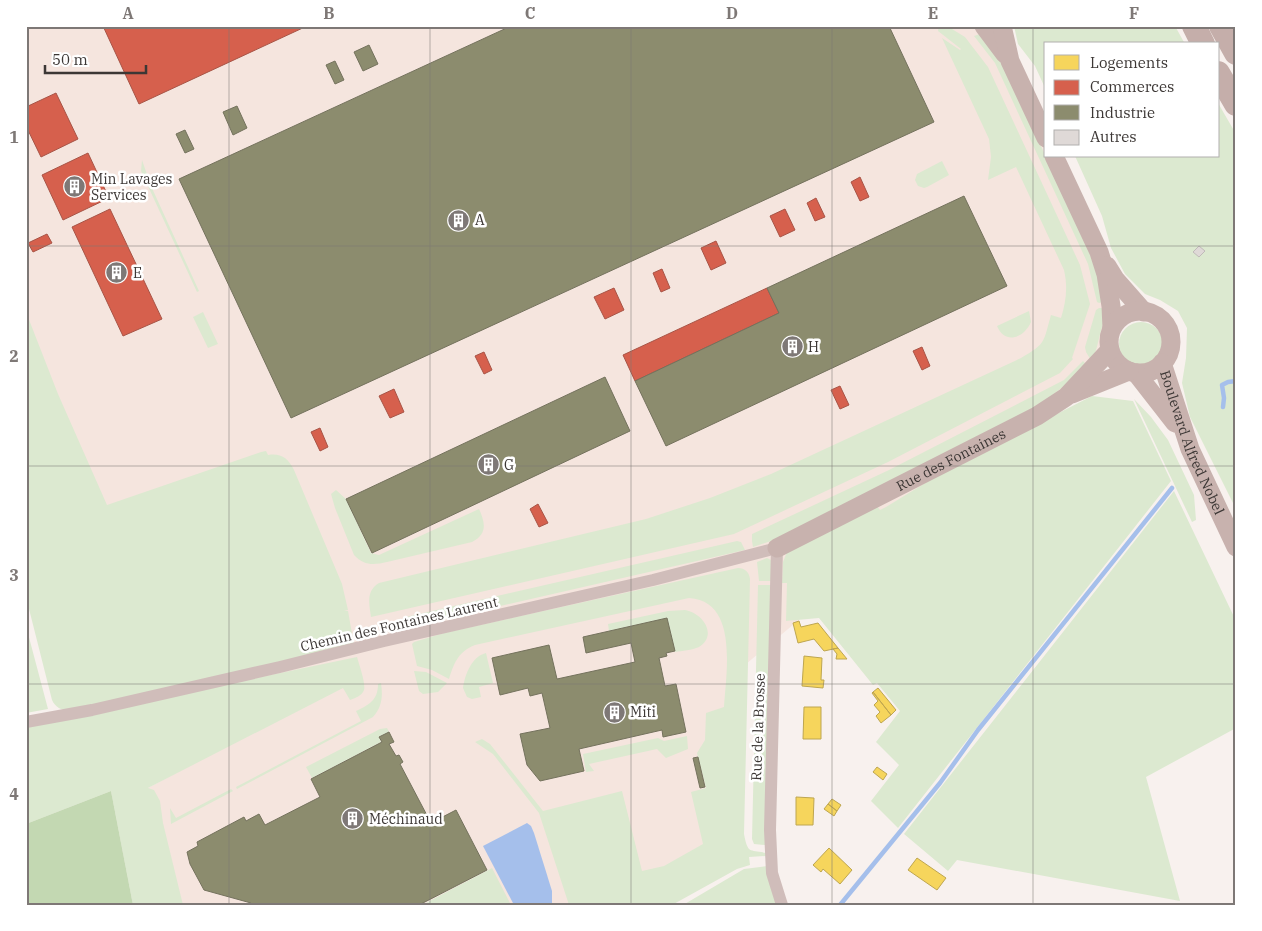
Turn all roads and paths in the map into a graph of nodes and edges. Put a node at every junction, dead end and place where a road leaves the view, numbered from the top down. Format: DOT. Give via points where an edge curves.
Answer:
graph roads {
  1 [pos="984,26"];
  2 [pos="1002,26"];
  3 [pos="1194,26"];
  4 [pos="1222,26"];
  5 [pos="1202,42"];
  6 [pos="1236,53"];
  7 [pos="1010,61"];
  8 [pos="1220,76"];
  9 [pos="1236,104"];
  10 [pos="1044,134"];
  11 [pos="1055,158"];
  12 [pos="1099,252"];
  13 [pos="1144,312"];
  14 [pos="1112,328"];
  15 [pos="1110,350"];
  16 [pos="1162,363"];
  17 [pos="1132,372"];
  18 [pos="1066,397"];
  19 [pos="1190,449"];
  20 [pos="1236,547"];
  21 [pos="777,548"];
  22 [pos="26,722"];
  23 [pos="782,905"];
  1 -- 7 [label="main road"];
  2 -- 7 [label="main road"];
  3 -- 5 [label="highway"];
  4 -- 6 [label="highway"];
  7 -- 10 [label="main road"];
  8 -- 9 [label="highway"];
  11 -- 12 [label="main road"];
  12 -- 13 [label="main road" via="1115,279"];
  12 -- 14 [label="main road" via="1106,274"];
  13 -- 14 [label="main road" via="1128,314"];
  13 -- 16 [label="main road" via="1159,318 1168,328 1170,349"];
  14 -- 15 [label="main road"];
  15 -- 17 [label="main road" via="1119,365"];
  15 -- 18 [label="main road, Rue des Fontaines"];
  16 -- 17 [label="main road" via="1148,372"];
  16 -- 19 [label="main road, Boulevard Alfred Nobel"];
  17 -- 18 [label="main road"];
  17 -- 19 [label="main road, Boulevard Alfred Nobel" via="1167,411"];
  18 -- 21 [label="main road, Rue des Fontaines" via="1036,416"];
  19 -- 20 [label="main road, Boulevard Alfred Nobel"];
  21 -- 22 [label="street, Chemin des Fontaines Laurent" via="280,667"];
  21 -- 23 [label="street, Rue de la Brosse" via="770,830 772,873"];
}
